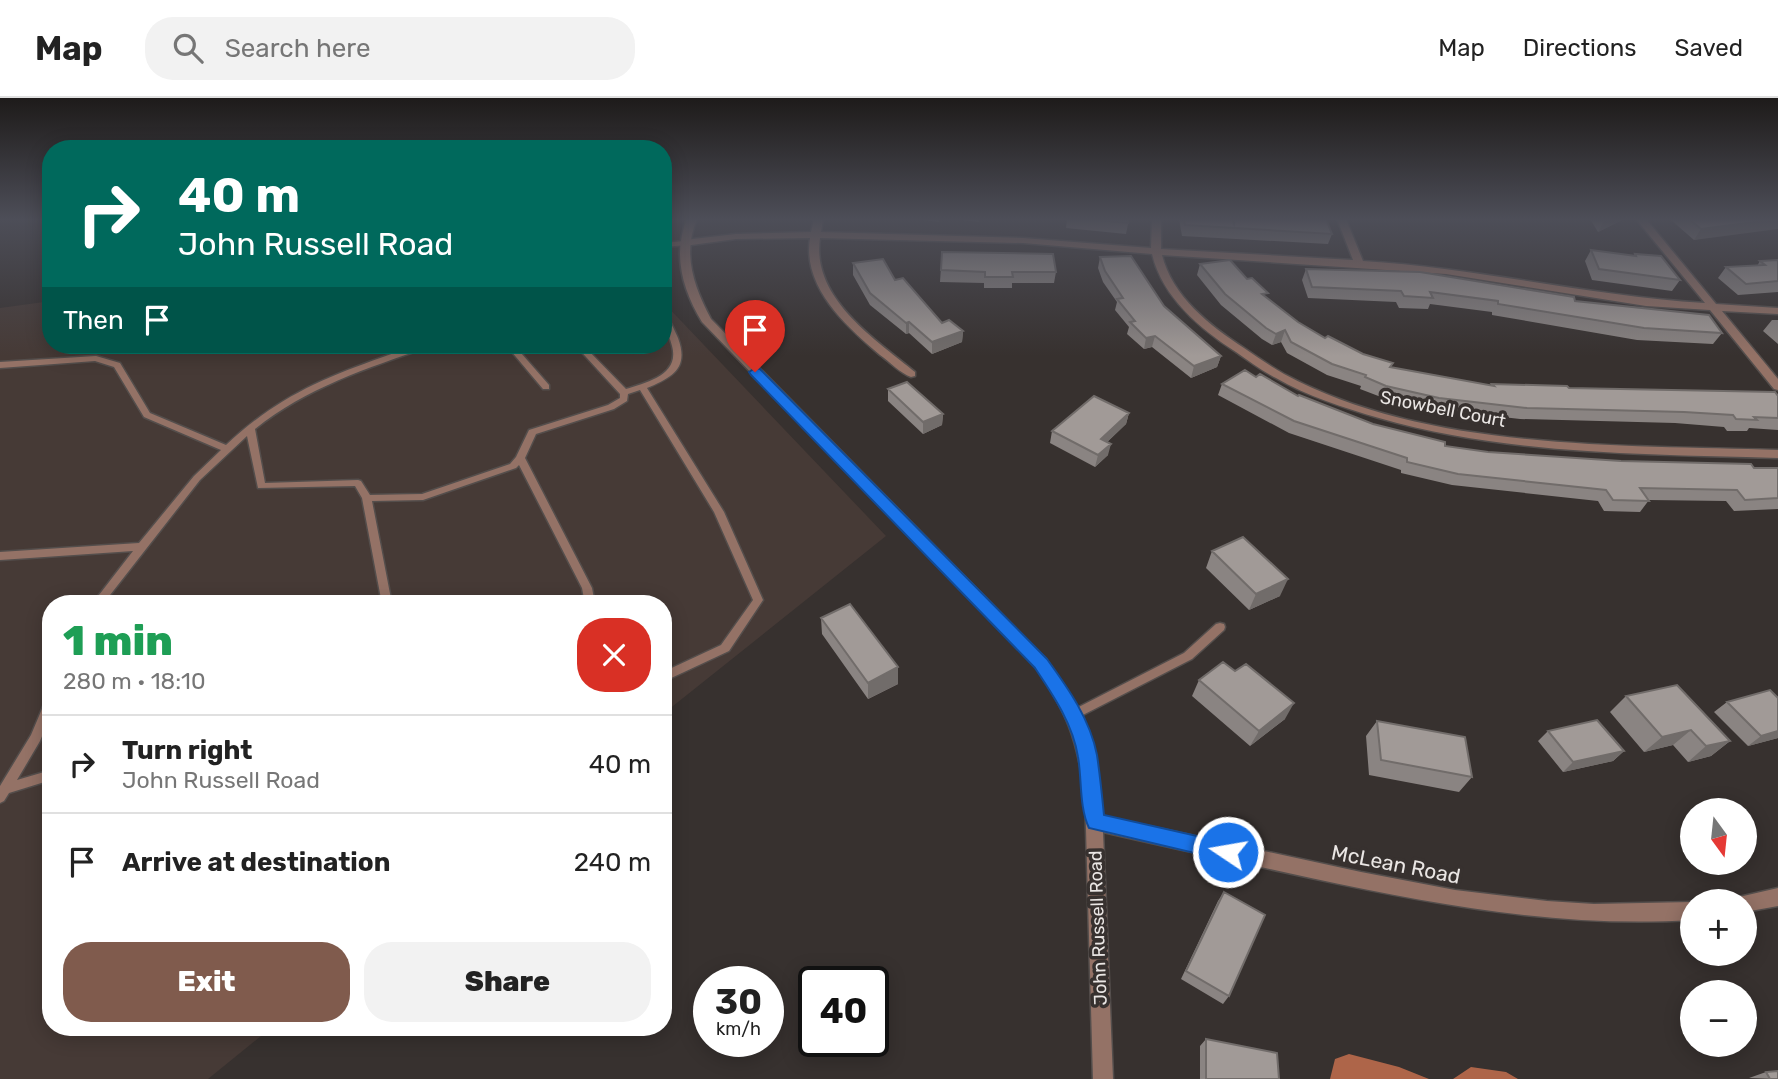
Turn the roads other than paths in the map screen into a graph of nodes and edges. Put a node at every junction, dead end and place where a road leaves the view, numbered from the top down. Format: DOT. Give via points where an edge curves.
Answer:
graph roads {
  1 [pos="686,265"];
  2 [pos="814,265"];
  3 [pos="1161,265"];
  4 [pos="1378,265"];
  5 [pos="1679,265"];
  6 [pos="1715,309"];
  7 [pos="1778,311"];
  8 [pos="672,331"];
  9 [pos="402,354"];
  10 [pos="518,354"];
  11 [pos="587,354"];
  12 [pos="0,365"];
  13 [pos="911,374"];
  14 [pos="1778,386"];
  15 [pos="546,387"];
  16 [pos="642,387"];
  17 [pos="624,393"];
  18 [pos="250,428"];
  19 [pos="227,449"];
  20 [pos="1778,454"];
  21 [pos="520,458"];
  22 [pos="367,498"];
  23 [pos="140,547"];
  24 [pos="0,556"];
  25 [pos="104,595"];
  26 [pos="385,595"];
  27 [pos="588,595"];
  28 [pos="1220,627"];
  29 [pos="672,673"];
  30 [pos="1073,715"];
  31 [pos="42,722"];
  32 [pos="42,778"];
  33 [pos="4,793"];
  34 [pos="1095,822"];
  35 [pos="1778,897"];
  36 [pos="1757,901"];
  37 [pos="1680,912"];
  38 [pos="1103,1079"];
  1 -- 30 [label="street, John Russell Road" via="694,299 706,320 1041,663"];
  2 -- 13 [label="street" via="830,300 849,323"];
  3 -- 20 [label="street, Snowbell Court" via="1182,301 1234,347 1311,390 1376,414 1524,442"];
  4 -- 6 [label="street"];
  5 -- 6 [label="street"];
  6 -- 7 [label="street"];
  6 -- 14 [label="street"];
  8 -- 16 [label="lane" via="680,354 676,369"];
  9 -- 18 [label="lane" via="331,380"];
  10 -- 15 [label="lane"];
  11 -- 17 [label="lane"];
  12 -- 19 [label="lane" via="96,359 117,365 147,415"];
  16 -- 17 [label="lane"];
  16 -- 29 [label="lane" via="719,512 758,600 724,649"];
  17 -- 21 [label="lane" via="624,399 611,407 532,432"];
  18 -- 19 [label="lane"];
  18 -- 22 [label="lane" via="261,486 358,483"];
  19 -- 23 [label="lane"];
  21 -- 22 [label="lane" via="513,466 423,497"];
  21 -- 27 [label="lane"];
  22 -- 26 [label="lane"];
  23 -- 24 [label="lane"];
  23 -- 25 [label="lane"];
  28 -- 30 [label="lane" via="1188,656"];
  30 -- 34 [label="street, John Russell Road" via="1087,754"];
  31 -- 33 [label="lane"];
  32 -- 33 [label="lane"];
  34 -- 37 [label="street, McLean Road" via="1501,907 1578,914"];
  34 -- 38 [label="street, John Russell Road"];
  35 -- 36 [label="street"];
}
